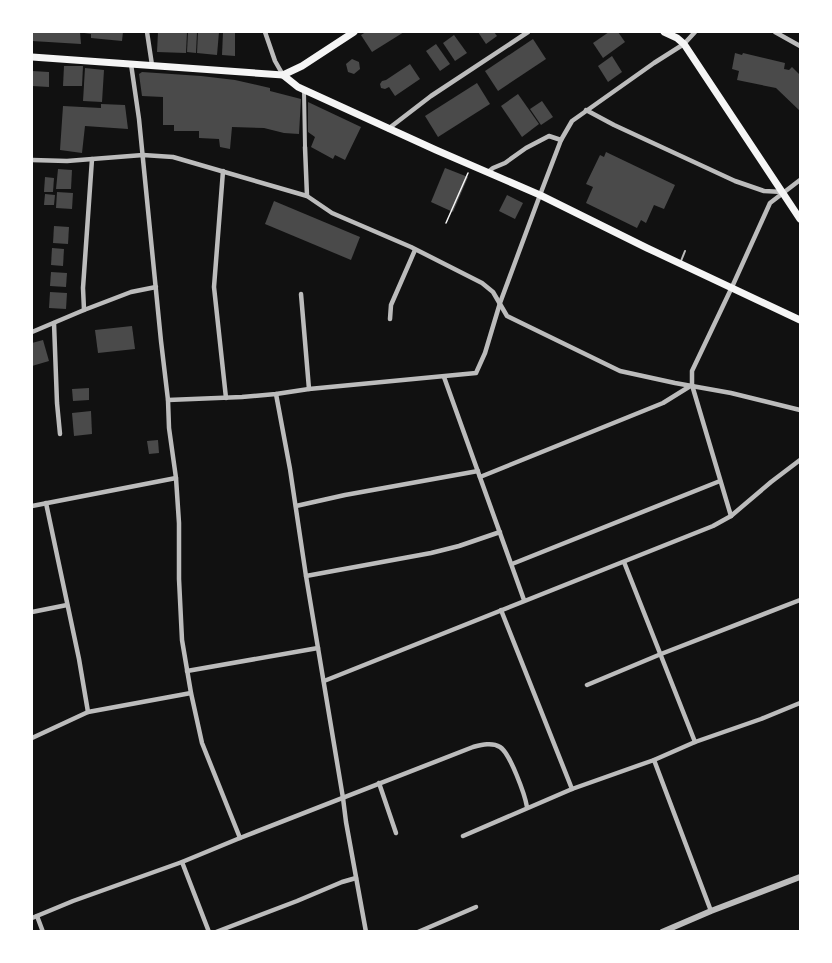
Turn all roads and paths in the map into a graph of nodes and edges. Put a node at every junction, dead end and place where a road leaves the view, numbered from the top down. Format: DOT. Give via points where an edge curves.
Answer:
graph roads {
  1 [pos="147,32"];
  2 [pos="265,32"];
  3 [pos="354,32"];
  4 [pos="528,32"];
  5 [pos="664,32"];
  6 [pos="696,32"];
  7 [pos="775,32"];
  8 [pos="684,44"];
  9 [pos="801,46"];
  10 [pos="32,57"];
  11 [pos="131,64"];
  12 [pos="152,65"];
  13 [pos="283,75"];
  14 [pos="304,90"];
  15 [pos="586,110"];
  16 [pos="388,129"];
  17 [pos="561,140"];
  18 [pos="305,147"];
  19 [pos="142,155"];
  20 [pos="92,159"];
  21 [pos="32,160"];
  22 [pos="471,166"];
  23 [pos="223,171"];
  24 [pos="488,173"];
  25 [pos="801,180"];
  26 [pos="783,192"];
  27 [pos="540,195"];
  28 [pos="307,196"];
  29 [pos="801,219"];
  30 [pos="446,223"];
  31 [pos="415,250"];
  32 [pos="685,251"];
  33 [pos="680,263"];
  34 [pos="156,287"];
  35 [pos="732,287"];
  36 [pos="301,294"];
  37 [pos="500,303"];
  38 [pos="84,310"];
  39 [pos="390,319"];
  40 [pos="801,320"];
  41 [pos="54,323"];
  42 [pos="32,332"];
  43 [pos="444,377"];
  44 [pos="692,385"];
  45 [pos="309,389"];
  46 [pos="276,394"];
  47 [pos="226,398"];
  48 [pos="168,400"];
  49 [pos="801,410"];
  50 [pos="60,434"];
  51 [pos="801,460"];
  52 [pos="478,471"];
  53 [pos="480,477"];
  54 [pos="176,478"];
  55 [pos="720,481"];
  56 [pos="46,503"];
  57 [pos="32,506"];
  58 [pos="296,506"];
  59 [pos="731,516"];
  60 [pos="500,532"];
  61 [pos="624,562"];
  62 [pos="512,564"];
  63 [pos="306,576"];
  64 [pos="524,600"];
  65 [pos="801,600"];
  66 [pos="67,605"];
  67 [pos="501,610"];
  68 [pos="32,612"];
  69 [pos="318,648"];
  70 [pos="661,654"];
  71 [pos="187,671"];
  72 [pos="324,681"];
  73 [pos="587,685"];
  74 [pos="191,693"];
  75 [pos="801,703"];
  76 [pos="88,712"];
  77 [pos="32,738"];
  78 [pos="695,742"];
  79 [pos="654,760"];
  80 [pos="379,783"];
  81 [pos="572,789"];
  82 [pos="343,798"];
  83 [pos="527,807"];
  84 [pos="396,833"];
  85 [pos="463,836"];
  86 [pos="240,838"];
  87 [pos="182,862"];
  88 [pos="801,877"];
  89 [pos="356,878"];
  90 [pos="476,907"];
  91 [pos="711,911"];
  92 [pos="34,917"];
  93 [pos="43,932"];
  94 [pos="209,932"];
  95 [pos="216,932"];
  96 [pos="366,932"];
  97 [pos="418,932"];
  98 [pos="662,932"];
  1 -- 12 [label="street"];
  2 -- 13 [label="street"];
  3 -- 13 [label="main road"];
  4 -- 16 [label="street"];
  5 -- 8 [label="main road"];
  6 -- 8 [label="street"];
  7 -- 9 [label="street"];
  8 -- 15 [label="street"];
  8 -- 26 [label="main road"];
  10 -- 11 [label="main road"];
  11 -- 12 [label="main road"];
  11 -- 19 [label="street"];
  12 -- 13 [label="main road"];
  13 -- 14 [label="main road"];
  14 -- 16 [label="main road"];
  14 -- 18 [label="street"];
  15 -- 17 [label="street" via="572,121"];
  15 -- 26 [label="street" via="735,181 764,191"];
  16 -- 24 [label="main road"];
  17 -- 24 [label="street" via="549,136"];
  17 -- 27 [label="street"];
  18 -- 28 [label="street"];
  19 -- 20 [label="street"];
  19 -- 23 [label="street" via="173,157"];
  19 -- 34 [label="street"];
  20 -- 21 [label="street"];
  20 -- 38 [label="street"];
  22 -- 30 [label="path"];
  23 -- 28 [label="street"];
  23 -- 47 [label="street" via="214,286"];
  24 -- 27 [label="main road"];
  25 -- 26 [label="street"];
  26 -- 29 [label="main road"];
  26 -- 35 [label="street" via="770,203"];
  27 -- 33 [label="main road"];
  27 -- 37 [label="street"];
  28 -- 31 [label="street" via="332,213"];
  31 -- 37 [label="street" via="482,283"];
  31 -- 39 [label="street" via="392,304"];
  32 -- 33 [label="lane"];
  33 -- 35 [label="main road"];
  34 -- 38 [label="street"];
  34 -- 48 [label="street"];
  35 -- 40 [label="main road"];
  35 -- 44 [label="street" via="692,371"];
  36 -- 45 [label="street"];
  37 -- 43 [label="street" via="476,373"];
  37 -- 44 [label="street" via="507,316 620,371"];
  38 -- 41 [label="street"];
  41 -- 42 [label="street"];
  41 -- 50 [label="street"];
  43 -- 45 [label="street"];
  43 -- 52 [label="street"];
  44 -- 49 [label="street"];
  44 -- 53 [label="street" via="663,403"];
  44 -- 55 [label="street"];
  45 -- 46 [label="street"];
  46 -- 47 [label="street"];
  46 -- 58 [label="street"];
  47 -- 48 [label="street"];
  48 -- 54 [label="street"];
  51 -- 59 [label="street"];
  52 -- 53 [label="street"];
  52 -- 58 [label="street"];
  53 -- 60 [label="street"];
  54 -- 56 [label="street"];
  54 -- 71 [label="street" via="182,639"];
  55 -- 59 [label="street"];
  55 -- 62 [label="street"];
  56 -- 57 [label="street"];
  56 -- 66 [label="street"];
  58 -- 63 [label="street"];
  59 -- 61 [label="street"];
  60 -- 62 [label="street"];
  60 -- 63 [label="street" via="431,553"];
  61 -- 64 [label="street"];
  61 -- 70 [label="street"];
  62 -- 64 [label="street"];
  63 -- 69 [label="street"];
  64 -- 67 [label="street"];
  65 -- 70 [label="street"];
  66 -- 68 [label="street"];
  66 -- 76 [label="street"];
  67 -- 72 [label="street"];
  67 -- 81 [label="street"];
  69 -- 71 [label="street"];
  69 -- 72 [label="street"];
  70 -- 73 [label="street"];
  70 -- 78 [label="street"];
  71 -- 74 [label="street"];
  72 -- 82 [label="street"];
  74 -- 76 [label="street"];
  74 -- 86 [label="street" via="202,743"];
  75 -- 78 [label="street"];
  76 -- 77 [label="street"];
  78 -- 79 [label="street"];
  79 -- 81 [label="street"];
  79 -- 91 [label="street"];
  80 -- 82 [label="street"];
  80 -- 83 [label="street" via="472,747 495,745 508,756"];
  80 -- 84 [label="street"];
  81 -- 83 [label="street"];
  82 -- 86 [label="street"];
  82 -- 89 [label="street"];
  83 -- 85 [label="street"];
  86 -- 87 [label="street"];
  87 -- 92 [label="street"];
  87 -- 94 [label="street"];
  88 -- 91 [label="street"];
  89 -- 95 [label="street"];
  89 -- 96 [label="street"];
  90 -- 97 [label="street"];
  91 -- 98 [label="street"];
  92 -- 93 [label="street"];
}
